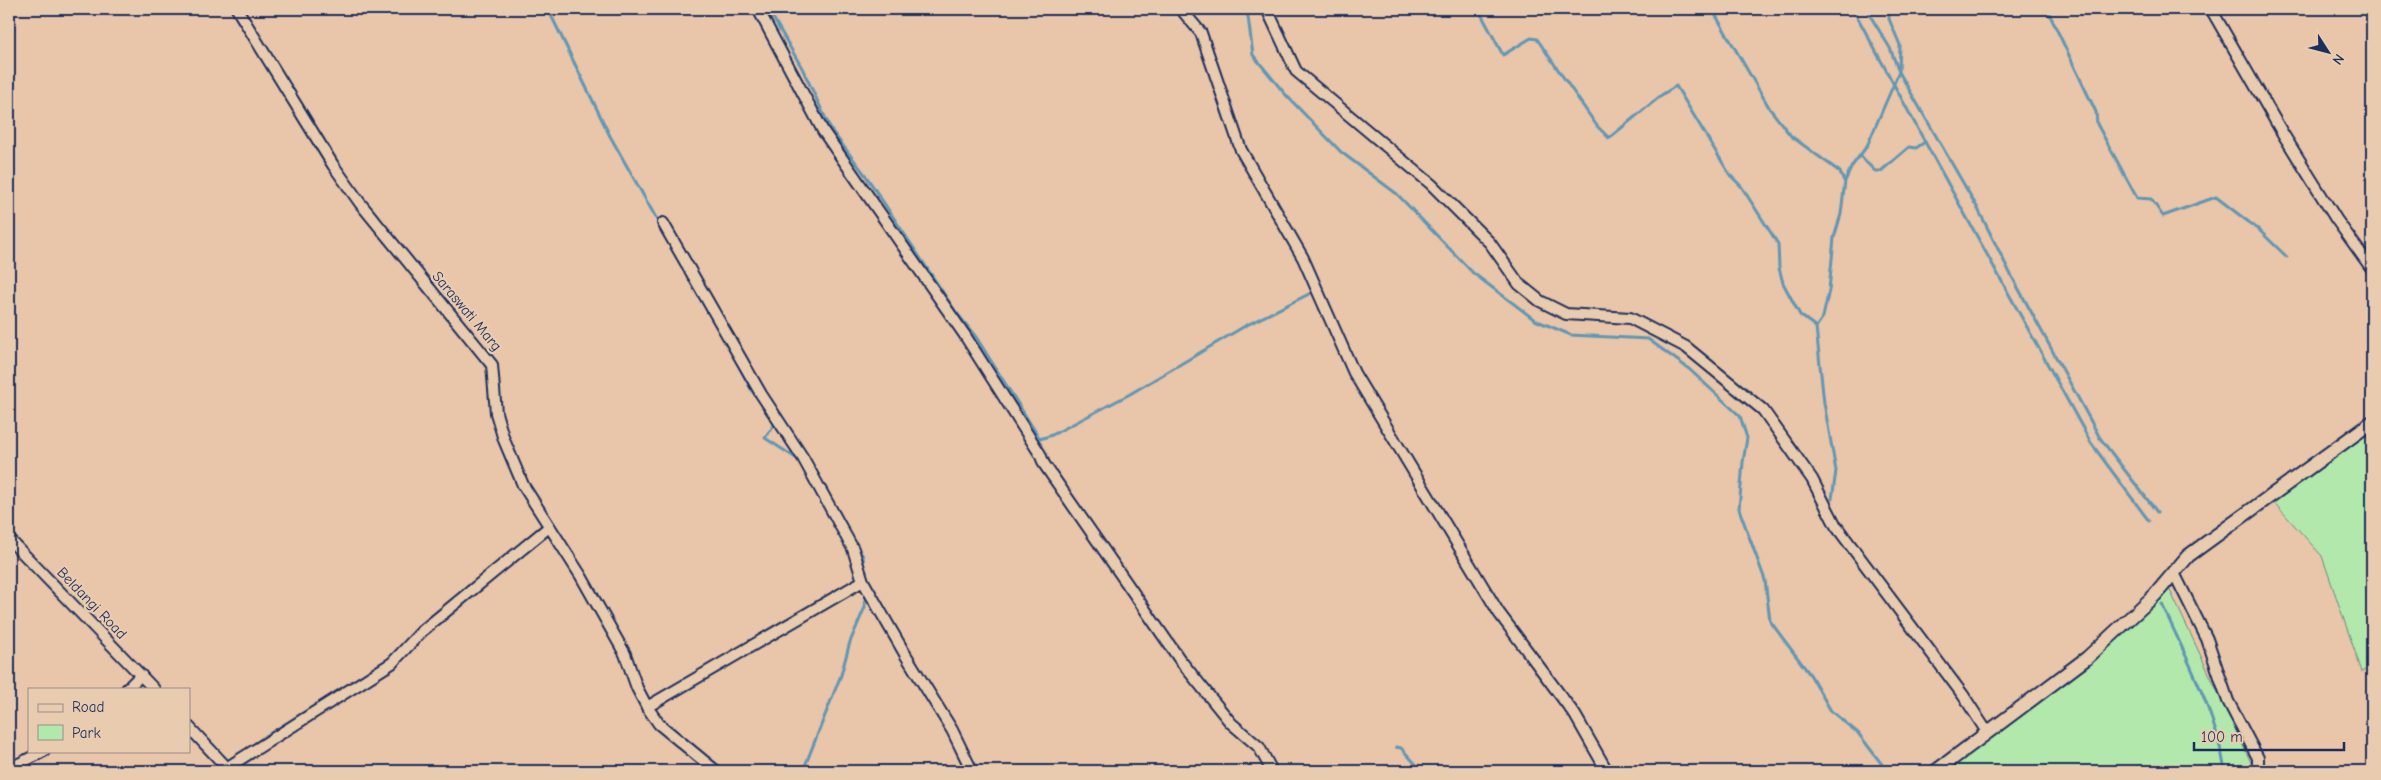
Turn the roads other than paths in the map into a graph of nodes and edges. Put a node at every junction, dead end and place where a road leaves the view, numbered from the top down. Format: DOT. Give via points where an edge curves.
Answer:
graph roads {
  1 [pos="237,9"];
  2 [pos="758,9"];
  3 [pos="1181,9"];
  4 [pos="1267,9"];
  5 [pos="2211,9"];
  6 [pos="663,224"];
  7 [pos="2372,269"];
  8 [pos="2372,422"];
  9 [pos="549,526"];
  10 [pos="9,538"];
  11 [pos="2174,573"];
  12 [pos="863,580"];
  13 [pos="141,675"];
  14 [pos="128,688"];
  15 [pos="153,688"];
  16 [pos="647,707"];
  17 [pos="190,728"];
  18 [pos="1987,732"];
  19 [pos="42,752"];
  20 [pos="9,769"];
  21 [pos="229,769"];
  22 [pos="716,771"];
  23 [pos="972,771"];
  24 [pos="1272,771"];
  25 [pos="1607,771"];
  26 [pos="1936,771"];
  27 [pos="2258,771"];
  1 -- 9 [label="street, Saraswati Marg" via="360,203 492,365 496,413 504,440 523,485"];
  2 -- 24 [label="street" via="823,131 964,334 1044,464 1180,660 1231,723 1259,747"];
  3 -- 25 [label="street" via="1201,33 1241,150 1303,258 1354,373 1499,614 1575,716"];
  4 -- 18 [label="street" via="1296,71 1431,184 1490,243 1519,284 1540,301 1566,314 1630,318 1686,347 1763,410 1812,479 1836,526 1964,695"];
  5 -- 7 [label="street" via="2283,134 2336,219"];
  6 -- 12 [label="street" via="756,386 808,466 853,549"];
  8 -- 11 [label="street" via="2188,556"];
  9 -- 16 [label="street, Saraswati Marg" via="625,654"];
  9 -- 21 [label="street" via="422,631 392,663"];
  10 -- 13 [label="street, Beldangi Road"];
  11 -- 18 [label="street" via="2155,596 2087,658"];
  11 -- 27 [label="street" via="2207,640 2228,701 2258,758"];
  12 -- 16 [label="street"];
  12 -- 23 [label="street" via="952,730"];
  13 -- 14 [label="street"];
  13 -- 15 [label="street, Beldangi Road"];
  16 -- 22 [label="street, Saraswati Marg" via="659,724"];
  17 -- 21 [label="street"];
  18 -- 26 [label="street"];
  19 -- 20 [label="street"];
}
